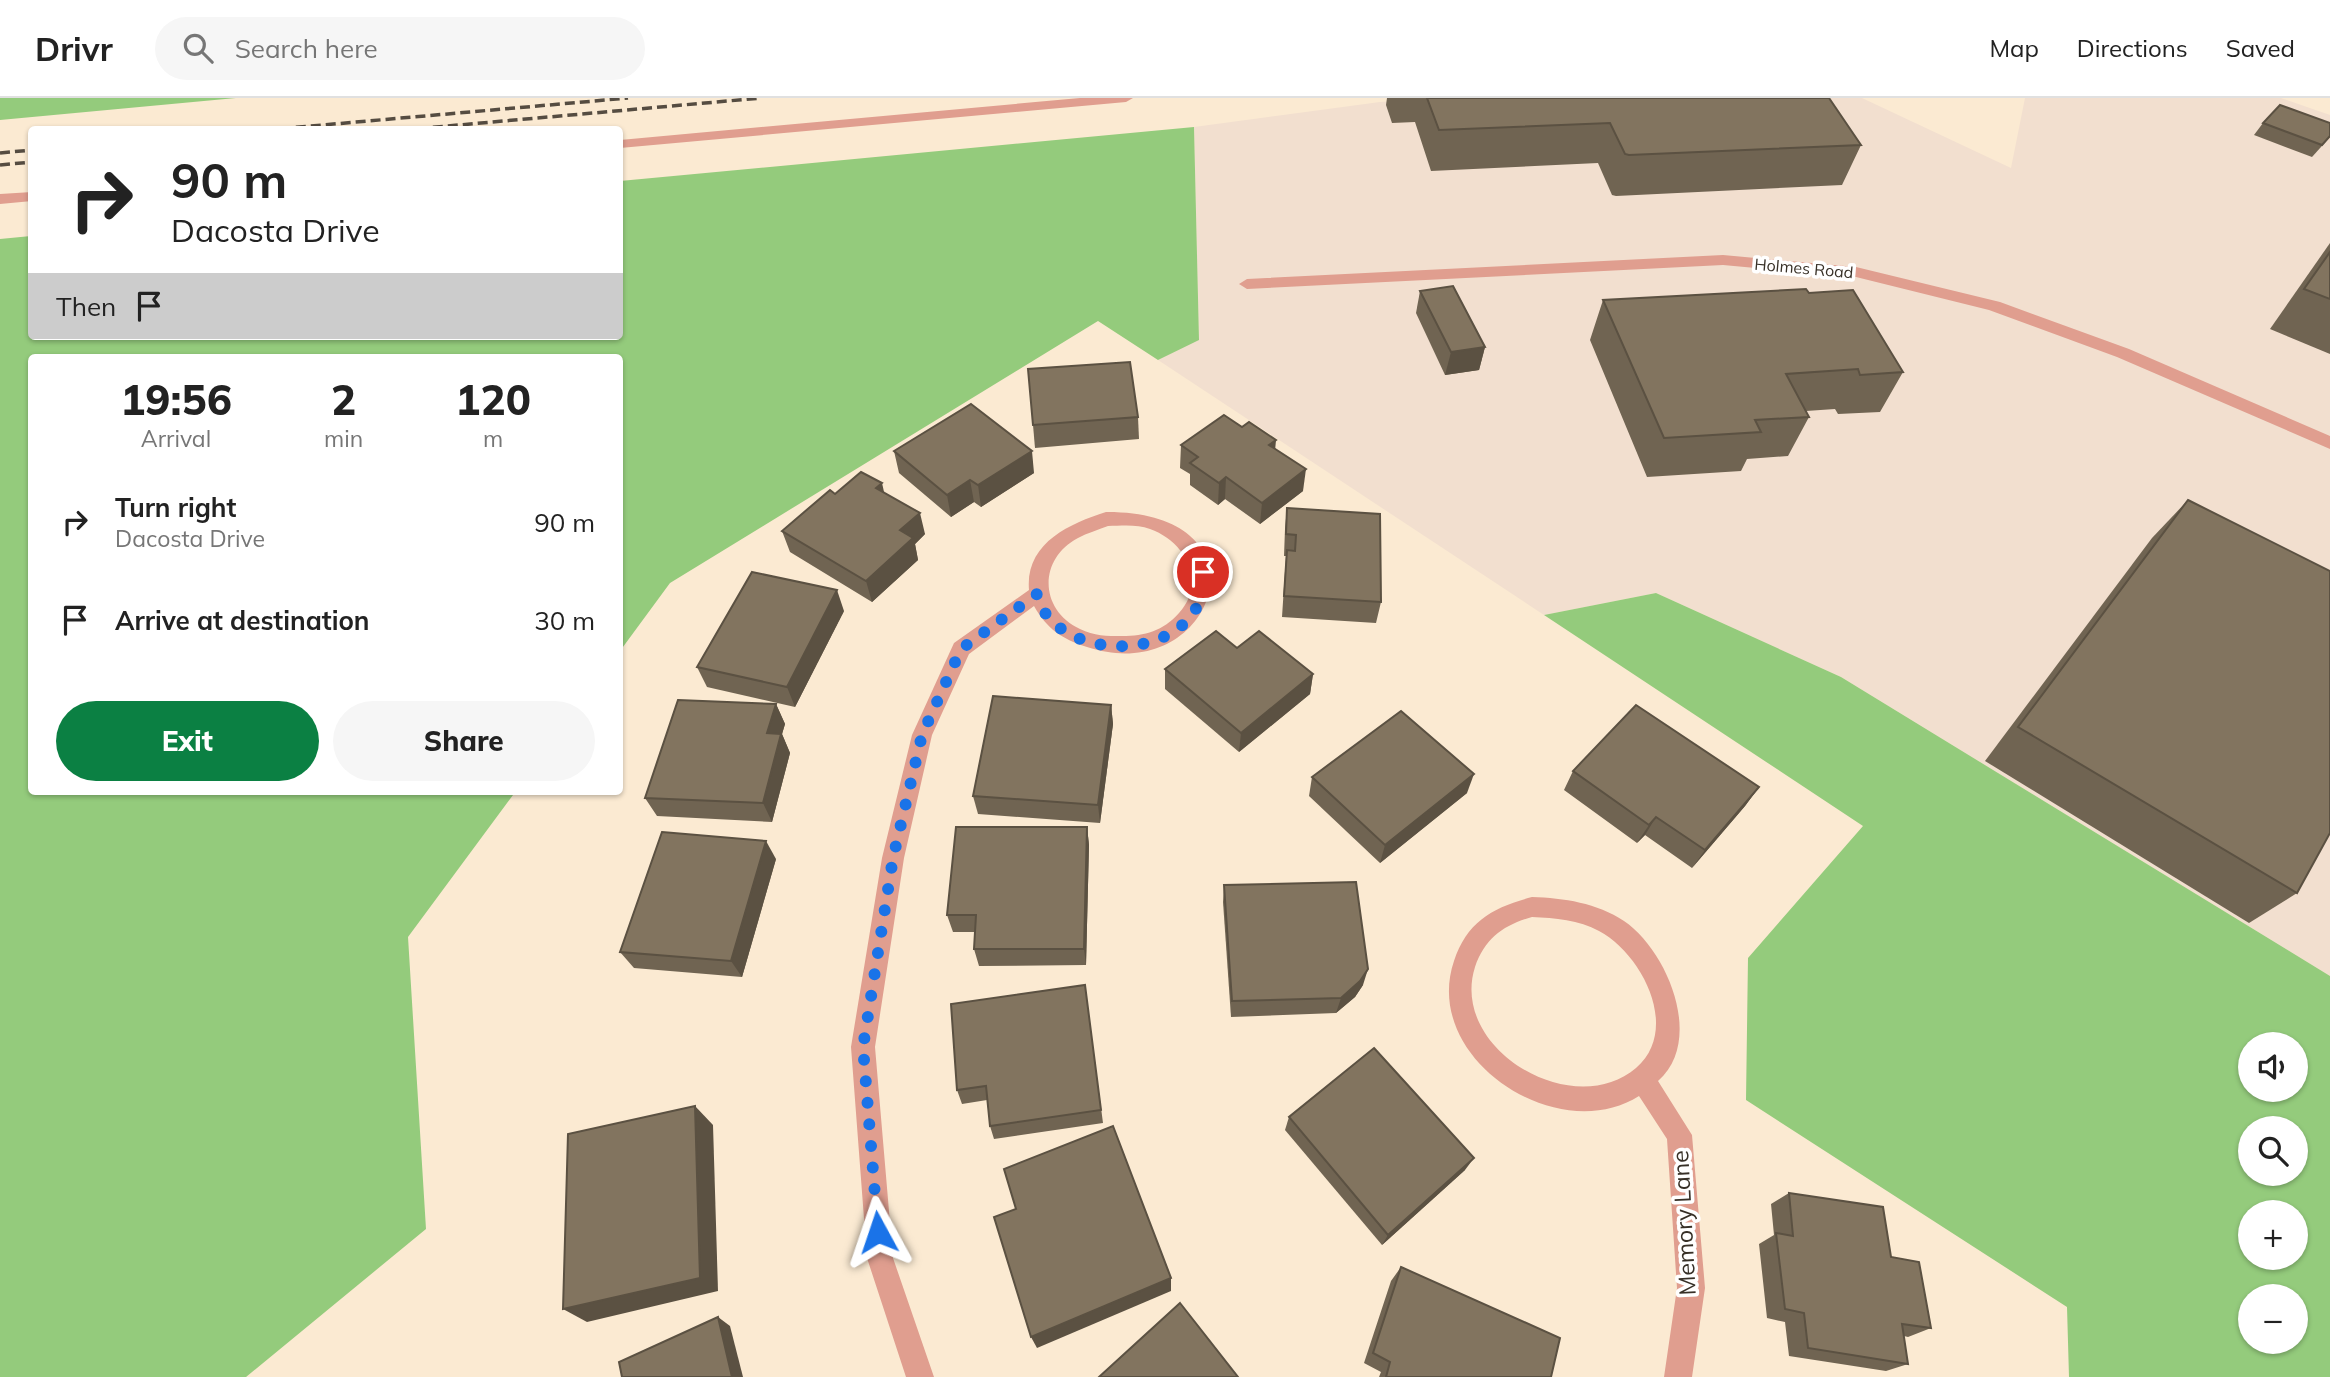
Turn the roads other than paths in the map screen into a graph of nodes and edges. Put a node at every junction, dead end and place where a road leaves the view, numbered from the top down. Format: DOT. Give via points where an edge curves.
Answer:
graph roads {
  1 [pos="1126,98"];
  2 [pos="623,144"];
  3 [pos="28,197"];
  4 [pos="0,199"];
  5 [pos="1247,284"];
  6 [pos="2330,443"];
  7 [pos="1037,594"];
  8 [pos="1643,1079"];
  9 [pos="920,1377"];
  10 [pos="1678,1377"];
  1 -- 2 [label="street"];
  3 -- 4 [label="street"];
  5 -- 6 [label="street, Holmes Road" via="1723,260 1856,272 1994,306 2123,353"];
  7 -- 7 [label="street" via="1046,614 1064,631 1118,647 1147,643 1173,631 1192,614 1202,594 1203,572 1194,551 1157,524 1106,519 1059,538 1044,554 1036,574"];
  7 -- 9 [label="street" via="961,649 922,735 893,858 863,1047 880,1258"];
  8 -- 8 [label="street" via="1615,1096 1581,1101 1545,1095 1511,1078 1484,1052 1466,1021 1459,990 1464,959 1479,934 1502,916 1532,907 1564,908 1596,918 1626,936 1649,962 1664,992 1668,1024 1662,1054"];
  8 -- 10 [label="street, Memory Lane" via="1679,1135 1691,1288"];
}
